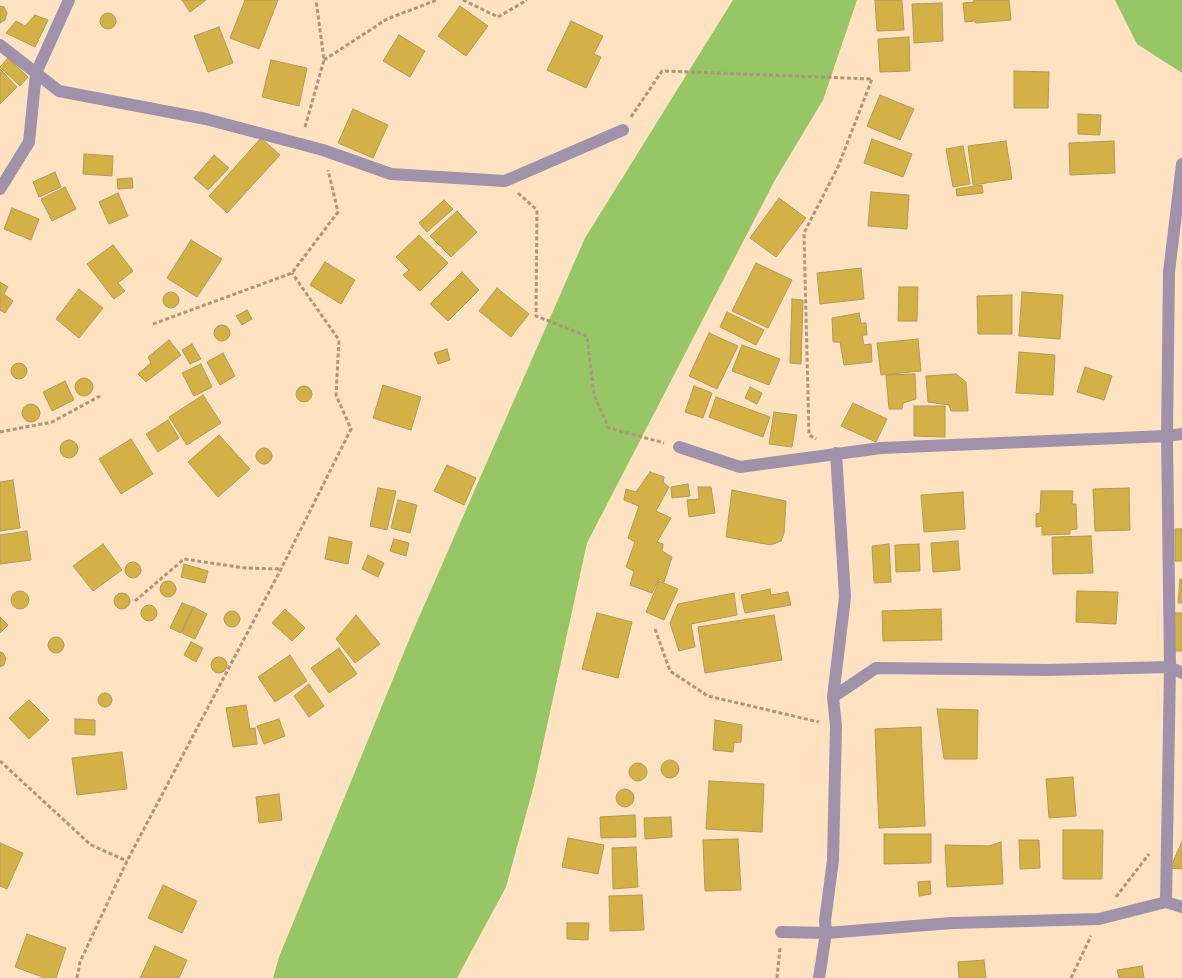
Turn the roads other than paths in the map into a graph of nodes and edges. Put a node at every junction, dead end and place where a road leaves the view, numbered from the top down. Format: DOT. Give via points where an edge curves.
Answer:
graph roads {
  1 [pos="69,0"];
  2 [pos="0,45"];
  3 [pos="36,73"];
  4 [pos="623,130"];
  5 [pos="1182,164"];
  6 [pos="0,189"];
  7 [pos="1182,434"];
  8 [pos="1167,436"];
  9 [pos="679,447"];
  10 [pos="836,453"];
  11 [pos="1176,670"];
  12 [pos="834,697"];
  13 [pos="1166,902"];
  14 [pos="1182,907"];
  15 [pos="782,932"];
  16 [pos="826,933"];
  17 [pos="819,978"];
  1 -- 3 [label="street"];
  2 -- 3 [label="street"];
  3 -- 4 [label="street" via="59,91 206,119 323,150 391,174 505,181"];
  3 -- 6 [label="street" via="29,142"];
  5 -- 8 [label="street" via="1169,272"];
  7 -- 8 [label="street"];
  8 -- 10 [label="street" via="881,448"];
  8 -- 11 [label="street"];
  9 -- 10 [label="street" via="740,467"];
  10 -- 12 [label="street" via="845,597"];
  11 -- 12 [label="street" via="876,668"];
  11 -- 13 [label="street"];
  12 -- 16 [label="street" via="832,860"];
  13 -- 14 [label="street"];
  13 -- 16 [label="street" via="1099,918 952,923"];
  15 -- 16 [label="street"];
  16 -- 17 [label="street"];
}
